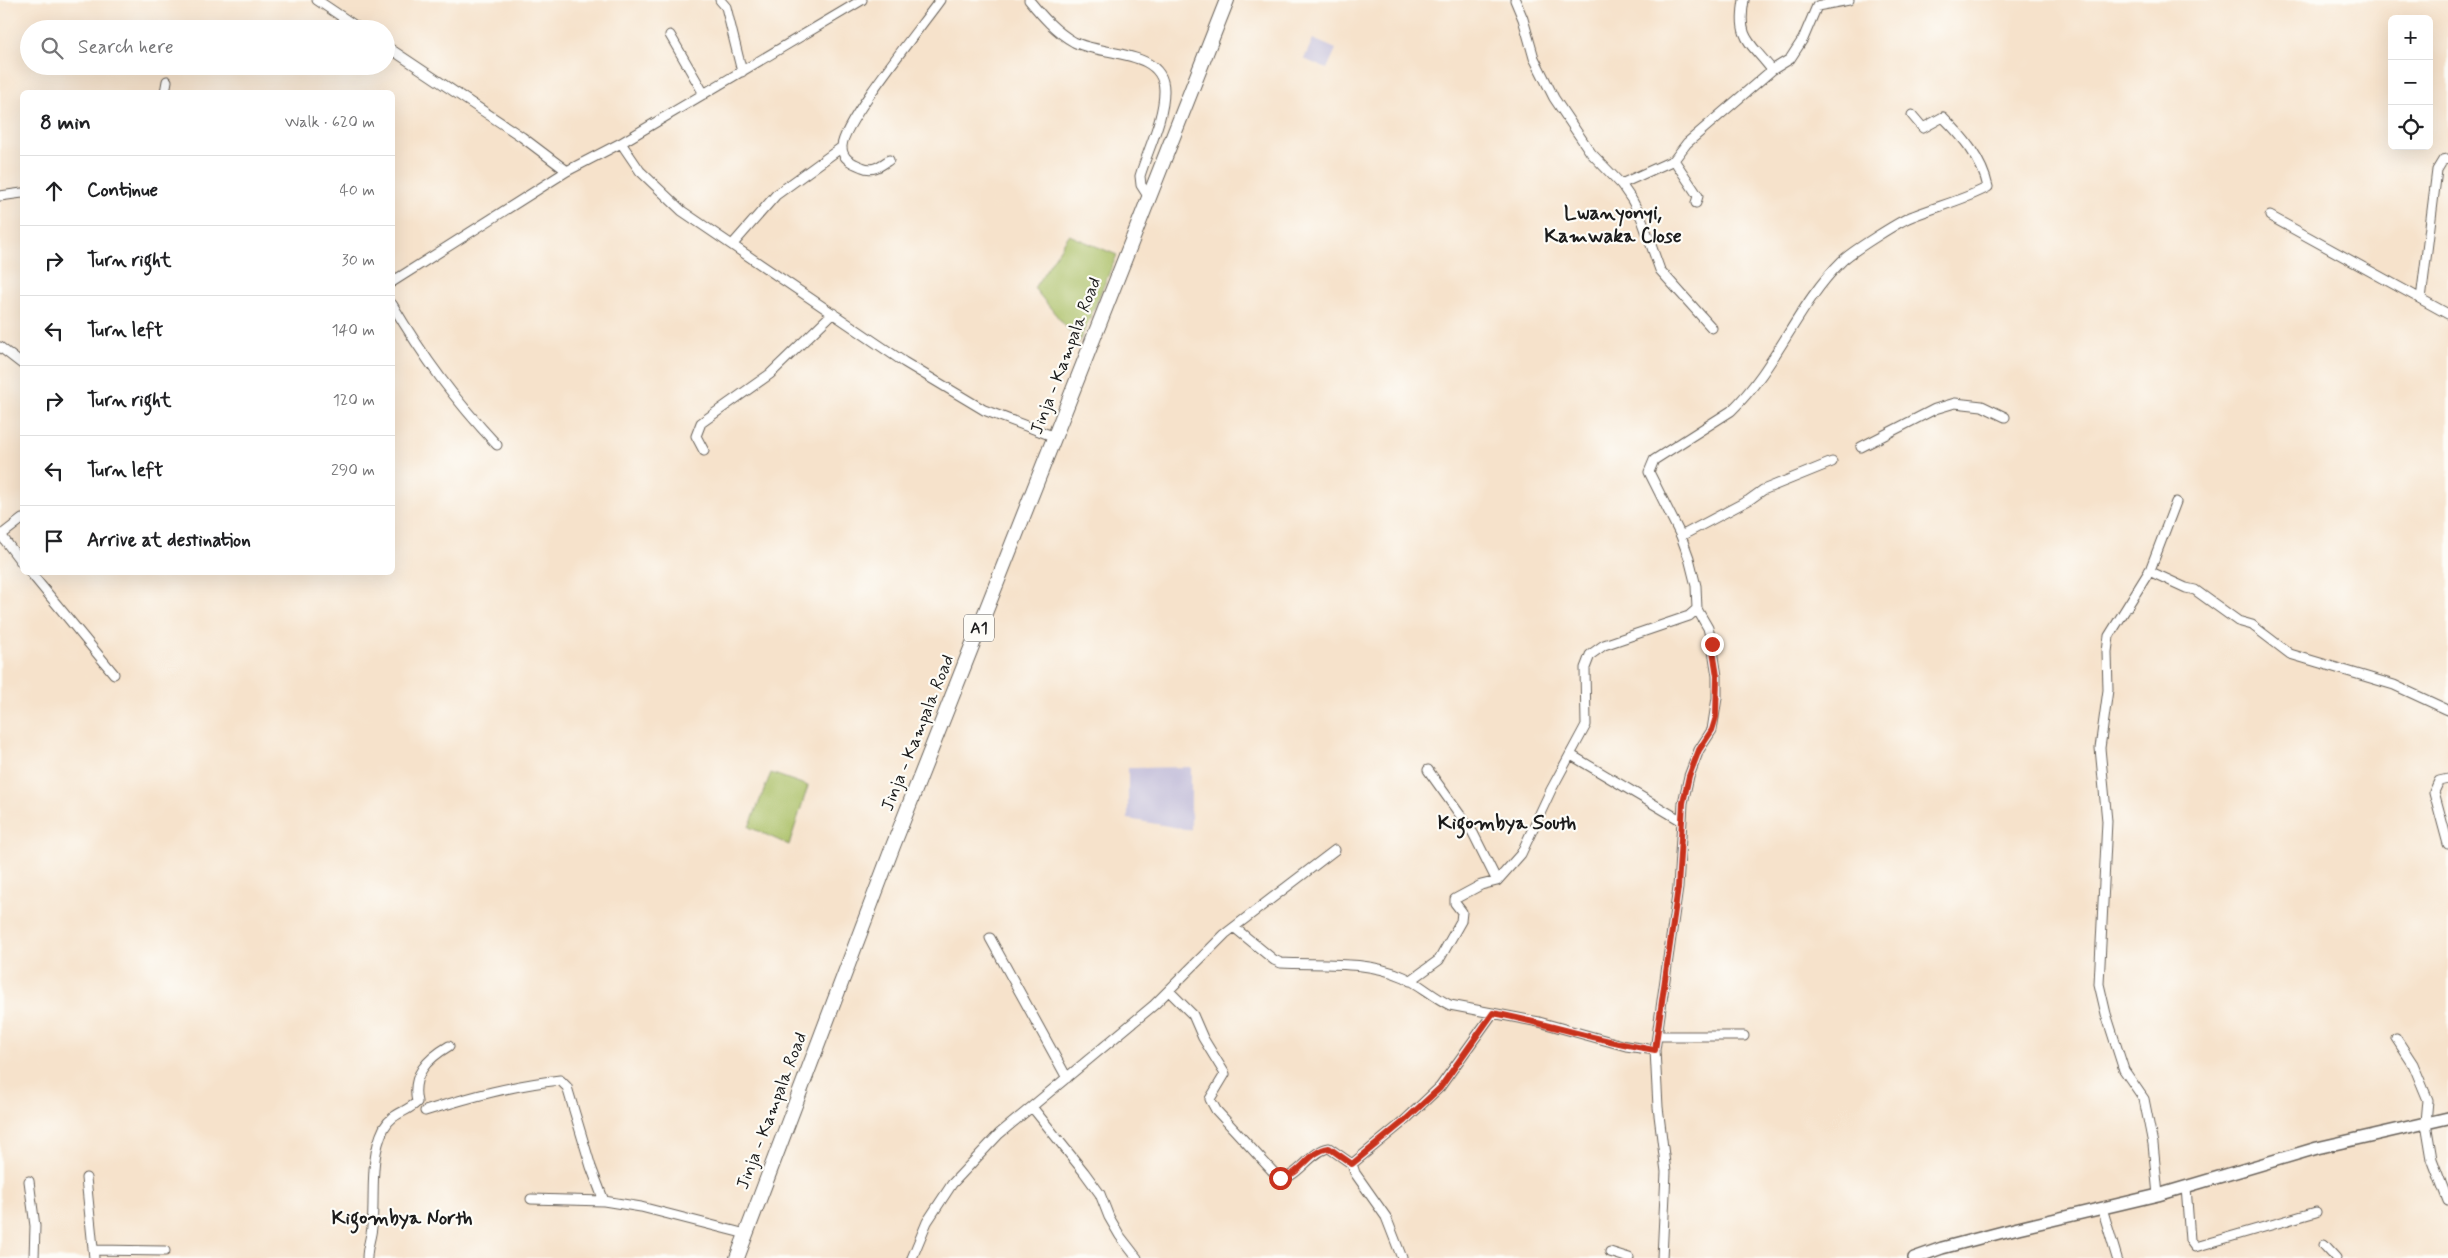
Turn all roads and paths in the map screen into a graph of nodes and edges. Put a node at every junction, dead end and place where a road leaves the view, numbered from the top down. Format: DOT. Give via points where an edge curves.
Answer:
graph roads {
  1 [pos="316,0"];
  2 [pos="720,0"];
  3 [pos="862,0"];
  4 [pos="940,0"];
  5 [pos="1029,0"];
  6 [pos="1227,0"];
  7 [pos="1515,0"];
  8 [pos="1744,0"];
  9 [pos="1849,0"];
  10 [pos="346,20"];
  11 [pos="670,35"];
  12 [pos="395,52"];
  13 [pos="1772,70"];
  14 [pos="742,72"];
  15 [pos="166,81"];
  16 [pos="165,90"];
  17 [pos="704,94"];
  18 [pos="1912,115"];
  19 [pos="621,143"];
  20 [pos="842,147"];
  21 [pos="2448,159"];
  22 [pos="889,160"];
  23 [pos="1674,160"];
  24 [pos="567,171"];
  25 [pos="1621,184"];
  26 [pos="20,193"];
  27 [pos="0,196"];
  28 [pos="1148,196"];
  29 [pos="1696,203"];
  30 [pos="2270,216"];
  31 [pos="733,244"];
  32 [pos="395,280"];
  33 [pos="2421,299"];
  34 [pos="395,309"];
  35 [pos="833,313"];
  36 [pos="2448,314"];
  37 [pos="1712,328"];
  38 [pos="0,347"];
  39 [pos="20,362"];
  40 [pos="2005,417"];
  41 [pos="1055,437"];
  42 [pos="497,445"];
  43 [pos="1861,447"];
  44 [pos="704,451"];
  45 [pos="1832,462"];
  46 [pos="2176,502"];
  47 [pos="20,521"];
  48 [pos="0,536"];
  49 [pos="1680,536"];
  50 [pos="20,561"];
  51 [pos="2149,571"];
  52 [pos="32,575"];
  53 [pos="1696,608"];
  54 [pos="114,674"];
  55 [pos="2448,710"];
  56 [pos="1571,755"];
  57 [pos="1428,770"];
  58 [pos="2448,778"];
  59 [pos="1682,821"];
  60 [pos="2448,844"];
  61 [pos="1335,850"];
  62 [pos="1497,881"];
  63 [pos="1236,928"];
  64 [pos="990,938"];
  65 [pos="1410,980"];
  66 [pos="1169,991"];
  67 [pos="1493,1013"];
  68 [pos="1658,1036"];
  69 [pos="1744,1036"];
  70 [pos="2396,1038"];
  71 [pos="449,1046"];
  72 [pos="1655,1050"];
  73 [pos="1067,1078"];
  74 [pos="1032,1107"];
  75 [pos="425,1111"];
  76 [pos="2448,1118"];
  77 [pos="2426,1123"];
  78 [pos="1352,1164"];
  79 [pos="86,1178"];
  80 [pos="29,1182"];
  81 [pos="2186,1187"];
  82 [pos="2158,1195"];
  83 [pos="531,1199"];
  84 [pos="604,1201"];
  85 [pos="2448,1201"];
  86 [pos="2102,1208"];
  87 [pos="2316,1212"];
  88 [pos="746,1234"];
  89 [pos="2324,1245"];
  90 [pos="165,1251"];
  91 [pos="1610,1252"];
  92 [pos="94,1254"];
  93 [pos="34,1258"];
  94 [pos="367,1258"];
  95 [pos="736,1258"];
  96 [pos="912,1258"];
  97 [pos="1137,1258"];
  98 [pos="1402,1258"];
  99 [pos="1629,1258"];
  100 [pos="1662,1258"];
  101 [pos="1914,1258"];
  102 [pos="2117,1258"];
  103 [pos="2336,1258"];
  1 -- 10 [label="street"];
  2 -- 14 [label="street" via="726,7"];
  3 -- 14 [label="street"];
  4 -- 20 [label="street" via="846,131"];
  5 -- 28 [label="street" via="1052,25 1075,42 1102,52 1131,57 1157,69 1164,90 1162,108 1140,176"];
  6 -- 28 [label="highway, Jinja - Kampala Road / A1"];
  7 -- 25 [label="street" via="1534,58 1554,98 1591,153"];
  8 -- 13 [label="street" via="1740,20 1745,38"];
  9 -- 13 [label="street" via="1817,6 1803,39 1790,59"];
  11 -- 17 [label="street"];
  12 -- 24 [label="street"];
  13 -- 23 [label="street" via="1687,143"];
  14 -- 17 [label="street"];
  15 -- 16 [label="street"];
  17 -- 19 [label="street"];
  18 -- 49 [label="street" via="1923,128 1943,116 1961,134 1974,154 1988,187 1911,216 1844,259 1822,282 1764,372 1741,401 1731,411 1654,460 1649,472"];
  19 -- 24 [label="street"];
  19 -- 31 [label="street" via="657,189 682,211"];
  20 -- 22 [label="street" via="843,155 851,163 867,169 878,168"];
  20 -- 31 [label="street" via="776,195"];
  21 -- 33 [label="street" via="2442,160 2437,170"];
  23 -- 25 [label="street"];
  23 -- 29 [label="street" via="1698,196"];
  24 -- 32 [label="street"];
  25 -- 37 [label="street" via="1641,217 1660,270"];
  26 -- 27 [label="street"];
  28 -- 41 [label="highway, Jinja - Kampala Road / A1"];
  30 -- 33 [label="street"];
  31 -- 35 [label="street"];
  33 -- 36 [label="street"];
  34 -- 42 [label="street" via="430,365"];
  35 -- 41 [label="street" via="904,362 984,410"];
  35 -- 44 [label="street" via="770,374 701,423 696,436"];
  38 -- 39 [label="street"];
  40 -- 43 [label="street" via="1982,406 1955,403 1935,409"];
  41 -- 88 [label="highway, Jinja - Kampala Road / A1" via="893,846"];
  45 -- 49 [label="street" via="1763,490"];
  46 -- 51 [label="street"];
  47 -- 48 [label="street"];
  48 -- 50 [label="street"];
  49 -- 53 [label="street" via="1696,586"];
  51 -- 55 [label="street" via="2195,590 2238,621 2252,625 2290,654 2394,685"];
  51 -- 82 [label="street" via="2113,628 2107,652 2108,690 2100,748 2107,821 2099,984 2124,1070 2144,1100"];
  52 -- 54 [label="street"];
  53 -- 56 [label="street" via="1689,616 1604,645 1590,654 1585,668 1586,725"];
  53 -- 59 [label="street" via="1708,628 1715,657 1716,717 1689,776"];
  56 -- 59 [label="street"];
  56 -- 62 [label="street" via="1522,854"];
  57 -- 62 [label="street" via="1472,833"];
  58 -- 60 [label="street" via="2439,781 2434,792"];
  59 -- 68 [label="street" via="1678,888"];
  61 -- 63 [label="street"];
  62 -- 65 [label="street" via="1481,885 1455,899 1462,912 1461,921 1439,960"];
  63 -- 65 [label="street" via="1281,963 1364,966"];
  63 -- 66 [label="street" via="1213,945"];
  64 -- 73 [label="street"];
  65 -- 67 [label="street" via="1450,1005"];
  66 -- 73 [label="street"];
  66 -- 78 [label="street" via="1193,1014 1225,1074 1210,1099 1216,1110 1276,1176 1290,1178 1320,1149 1329,1148"];
  67 -- 72 [label="street" via="1626,1046"];
  67 -- 78 [label="street" via="1440,1088"];
  68 -- 69 [label="street"];
  68 -- 72 [label="street"];
  70 -- 77 [label="street" via="2413,1064 2428,1100"];
  71 -- 94 [label="street" via="432,1056 421,1068 416,1102 411,1108 397,1112 385,1127 375,1166 372,1230"];
  72 -- 100 [label="street" via="1666,1172"];
  73 -- 74 [label="street"];
  74 -- 96 [label="street" via="999,1134 952,1184 927,1222"];
  74 -- 97 [label="street" via="1100,1194 1109,1217"];
  75 -- 84 [label="street" via="489,1091 560,1080 567,1086"];
  76 -- 77 [label="street"];
  77 -- 81 [label="street" via="2317,1148"];
  77 -- 85 [label="street" via="2432,1159"];
  78 -- 98 [label="street" via="1386,1216"];
  79 -- 92 [label="street"];
  80 -- 93 [label="street" via="35,1226"];
  81 -- 82 [label="street"];
  81 -- 87 [label="street" via="2190,1240 2195,1247"];
  82 -- 86 [label="street"];
  83 -- 84 [label="street"];
  84 -- 88 [label="street" via="650,1209"];
  86 -- 101 [label="street"];
  86 -- 102 [label="street"];
  88 -- 95 [label="highway, Jinja - Kampala Road / A1"];
  89 -- 103 [label="street"];
  90 -- 92 [label="street"];
  91 -- 99 [label="street"];
}
